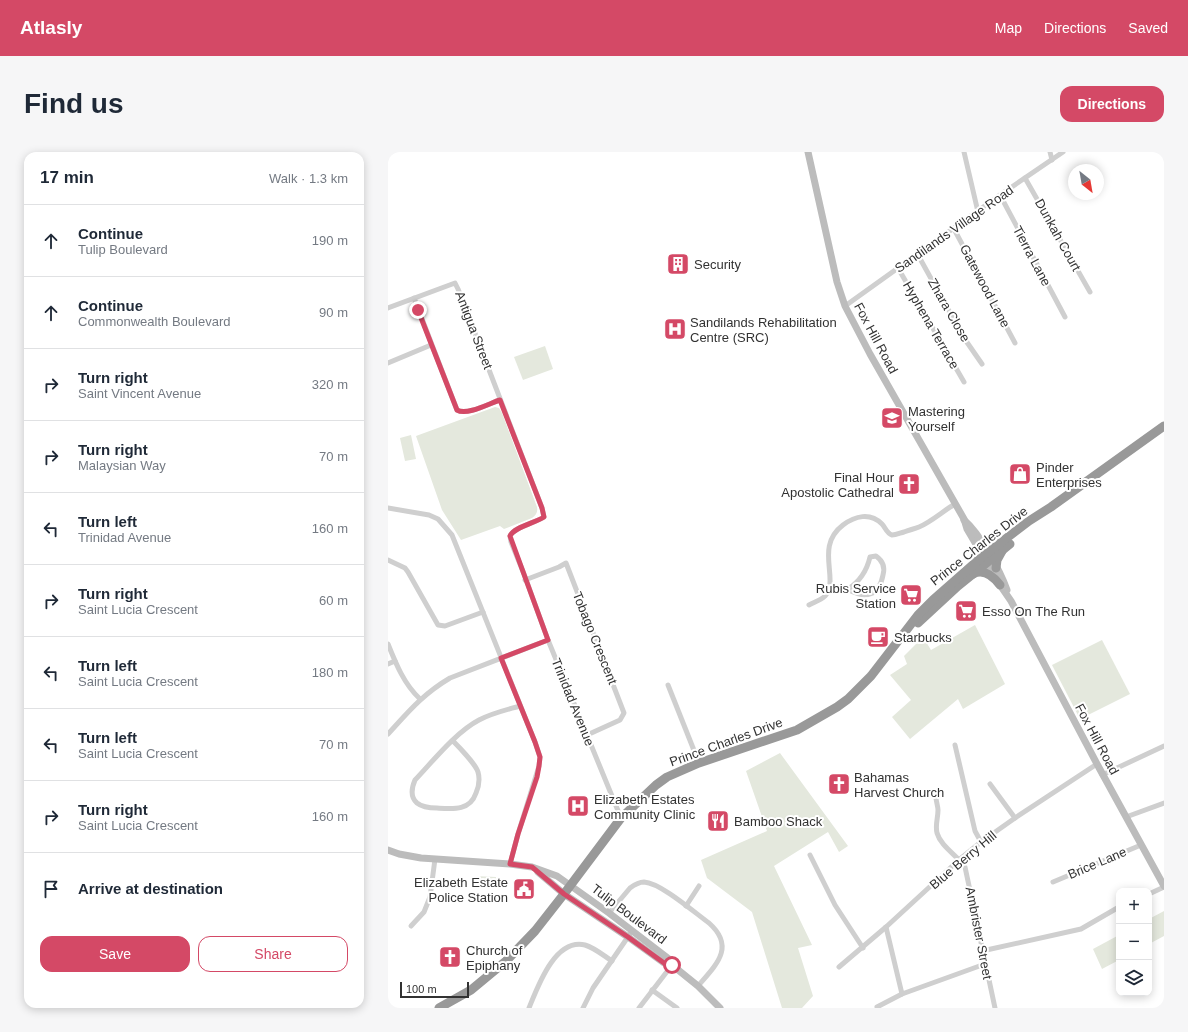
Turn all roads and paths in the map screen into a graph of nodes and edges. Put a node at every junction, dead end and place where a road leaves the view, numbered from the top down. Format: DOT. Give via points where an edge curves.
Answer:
graph roads {
  1 [pos="808,152"];
  2 [pos="964,152"];
  3 [pos="1050,152"];
  4 [pos="1063,152"];
  5 [pos="1052,160"];
  6 [pos="1025,178"];
  7 [pos="1000,195"];
  8 [pos="978,212"];
  9 [pos="954,229"];
  10 [pos="918,255"];
  11 [pos="898,268"];
  12 [pos="1090,292"];
  13 [pos="414,298"];
  14 [pos="845,306"];
  15 [pos="388,308"];
  16 [pos="1065,317"];
  17 [pos="1015,343"];
  18 [pos="431,345"];
  19 [pos="388,363"];
  20 [pos="982,364"];
  21 [pos="964,382"];
  22 [pos="500,400"];
  23 [pos="1164,426"];
  24 [pos="955,504"];
  25 [pos="1051,507"];
  26 [pos="388,508"];
  27 [pos="1004,548"];
  28 [pos="987,557"];
  29 [pos="388,560"];
  30 [pos="996,568"];
  31 [pos="972,574"];
  32 [pos="525,580"];
  33 [pos="1000,585"];
  34 [pos="830,586"];
  35 [pos="848,589"];
  36 [pos="1011,601"];
  37 [pos="809,605"];
  38 [pos="483,612"];
  39 [pos="548,640"];
  40 [pos="388,644"];
  41 [pos="896,645"];
  42 [pos="501,658"];
  43 [pos="395,661"];
  44 [pos="388,664"];
  45 [pos="668,685"];
  46 [pos="420,699"];
  47 [pos="520,706"];
  48 [pos="388,734"];
  49 [pos="587,734"];
  50 [pos="453,741"];
  51 [pos="955,745"];
  52 [pos="1164,746"];
  53 [pos="699,763"];
  54 [pos="1096,764"];
  55 [pos="1102,775"];
  56 [pos="990,784"];
  57 [pos="936,797"];
  58 [pos="1164,803"];
  59 [pos="1126,817"];
  60 [pos="621,818"];
  61 [pos="1015,818"];
  62 [pos="982,842"];
  63 [pos="1141,845"];
  64 [pos="388,850"];
  65 [pos="810,855"];
  66 [pos="435,859"];
  67 [pos="960,859"];
  68 [pos="510,864"];
  69 [pos="532,867"];
  70 [pos="1162,877"];
  71 [pos="1053,882"];
  72 [pos="570,885"];
  73 [pos="699,886"];
  74 [pos="1164,887"];
  75 [pos="1152,893"];
  76 [pos="564,894"];
  77 [pos="686,906"];
  78 [pos="1116,910"];
  79 [pos="609,913"];
  80 [pos="411,926"];
  81 [pos="886,927"];
  82 [pos="630,934"];
  83 [pos="863,948"];
  84 [pos="982,950"];
  85 [pos="612,961"];
  86 [pos="985,964"];
  87 [pos="672,965"];
  88 [pos="839,967"];
  89 [pos="698,986"];
  90 [pos="652,990"];
  91 [pos="902,994"];
  92 [pos="877,1007"];
  93 [pos="439,1008"];
  94 [pos="528,1008"];
  95 [pos="583,1008"];
  96 [pos="638,1008"];
  97 [pos="678,1008"];
  98 [pos="720,1008"];
  99 [pos="995,1008"];
  1 -- 14 [label="main road, Fox Hill Road" via="837,282"];
  2 -- 8 [label="street"];
  3 -- 5 [label="street"];
  4 -- 5 [label="street, Sandilands Village Road"];
  5 -- 6 [label="street, Sandilands Village Road"];
  6 -- 7 [label="street, Sandilands Village Road"];
  6 -- 12 [label="street, Dunkah Court"];
  7 -- 8 [label="street, Sandilands Village Road"];
  7 -- 16 [label="street, Tierra Lane"];
  8 -- 9 [label="street, Sandilands Village Road"];
  9 -- 10 [label="street, Sandilands Village Road"];
  9 -- 17 [label="street, Gatewood Lane"];
  10 -- 11 [label="street, Sandilands Village Road"];
  10 -- 20 [label="street, Zhara Close" via="964,338"];
  11 -- 14 [label="street, Sandilands Village Road"];
  11 -- 21 [label="street, Hyphena Terrace"];
  13 -- 15 [label="street, Antigua Street"];
  13 -- 18 [label="street"];
  13 -- 22 [label="street, Antigua Street" via="455,283"];
  14 -- 24 [label="main road, Fox Hill Road"];
  18 -- 19 [label="street"];
  18 -- 22 [label="street" via="457,410 467,412"];
  22 -- 32 [label="street, Trinidad Avenue" via="544,517 512,532 510,536"];
  23 -- 25 [label="highway, Prince Charles Drive"];
  24 -- 28 [label="main road, Fox Hill Road" via="971,526"];
  24 -- 34 [label="street" via="919,527 895,535 888,533 881,523 869,516 859,516 844,524 837,530 829,547"];
  25 -- 27 [label="highway, Prince Charles Drive"];
  25 -- 28 [label="highway, Prince Charles Drive" via="1029,521"];
  26 -- 38 [label="street" via="429,515 446,526 456,542"];
  27 -- 28 [label="highway, Prince Charles Drive"];
  27 -- 30 [label="highway"];
  28 -- 30 [label="main road, Fox Hill Road"];
  28 -- 31 [label="highway, Prince Charles Drive"];
  28 -- 33 [label="main road, Fox Hill Road"];
  28 -- 41 [label="highway, Prince Charles Drive" via="932,600"];
  29 -- 38 [label="street" via="405,568 438,625 445,626"];
  30 -- 36 [label="main road, Fox Hill Road"];
  31 -- 33 [label="highway" via="986,573 995,578"];
  31 -- 41 [label="highway, Prince Charles Drive"];
  32 -- 39 [label="street, Trinidad Avenue"];
  32 -- 49 [label="street, Tobago Crescent" via="566,563 624,712 620,720"];
  33 -- 36 [label="main road, Fox Hill Road"];
  34 -- 35 [label="street"];
  34 -- 37 [label="street" via="825,596"];
  35 -- 35 [label="street" via="858,582 870,557 880,558 884,570 878,590 861,595"];
  36 -- 54 [label="main road, Fox Hill Road"];
  38 -- 42 [label="street"];
  39 -- 42 [label="street"];
  39 -- 49 [label="street, Trinidad Avenue"];
  40 -- 43 [label="street"];
  41 -- 53 [label="highway, Prince Charles Drive" via="857,691 826,715 797,730"];
  42 -- 46 [label="street" via="450,678"];
  42 -- 47 [label="street"];
  43 -- 44 [label="street"];
  43 -- 46 [label="street" via="408,685"];
  45 -- 53 [label="street"];
  46 -- 48 [label="street"];
  47 -- 50 [label="street" via="479,720"];
  47 -- 68 [label="street" via="540,757"];
  49 -- 60 [label="street, Trinidad Avenue"];
  50 -- 50 [label="street" via="415,780 413,796 421,806 459,808 474,800 479,780 478,770"];
  51 -- 62 [label="street" via="975,830"];
  52 -- 55 [label="street"];
  53 -- 60 [label="highway, Prince Charles Drive" via="667,777"];
  54 -- 55 [label="main road, Fox Hill Road"];
  54 -- 61 [label="street, Blue Berry Hill"];
  55 -- 59 [label="main road, Fox Hill Road"];
  56 -- 61 [label="street"];
  57 -- 67 [label="street" via="937,834 950,852"];
  58 -- 59 [label="street"];
  59 -- 63 [label="main road, Fox Hill Road"];
  60 -- 72 [label="highway, Prince Charles Drive"];
  61 -- 62 [label="street, Blue Berry Hill"];
  62 -- 67 [label="street, Blue Berry Hill"];
  63 -- 70 [label="main road, Fox Hill Road"];
  63 -- 71 [label="street, Brice Lane"];
  64 -- 66 [label="main road, Tulip Boulevard"];
  65 -- 83 [label="street" via="835,905"];
  66 -- 68 [label="main road, Tulip Boulevard"];
  66 -- 80 [label="street" via="430,897 424,912"];
  67 -- 81 [label="street, Blue Berry Hill"];
  67 -- 84 [label="street, Ambrister Street" via="966,867"];
  68 -- 69 [label="main road, Tulip Boulevard"];
  69 -- 72 [label="main road, Tulip Boulevard" via="556,876"];
  69 -- 76 [label="main road, Tulip Boulevard"];
  70 -- 74 [label="main road, Fox Hill Road"];
  72 -- 76 [label="highway, Prince Charles Drive"];
  72 -- 79 [label="main road, Tulip Boulevard"];
  73 -- 77 [label="street"];
  74 -- 75 [label="street"];
  76 -- 82 [label="main road, Tulip Boulevard"];
  76 -- 93 [label="highway, Prince Charles Drive" via="506,960 471,990"];
  77 -- 79 [label="street" via="655,885 644,882 630,888"];
  77 -- 89 [label="street" via="715,928 722,944 720,960"];
  78 -- 84 [label="street" via="1081,929"];
  79 -- 82 [label="main road, Tulip Boulevard"];
  81 -- 83 [label="street, Blue Berry Hill"];
  81 -- 91 [label="street"];
  82 -- 85 [label="street"];
  82 -- 87 [label="main road, Tulip Boulevard" via="664,963"];
  83 -- 88 [label="street, Blue Berry Hill"];
  84 -- 86 [label="street, Ambrister Street"];
  85 -- 94 [label="street" via="585,945 566,947 559,952 540,981"];
  85 -- 95 [label="street"];
  86 -- 91 [label="street"];
  86 -- 99 [label="street, Ambrister Street"];
  87 -- 89 [label="main road, Tulip Boulevard"];
  87 -- 90 [label="street"];
  89 -- 98 [label="main road, Tulip Boulevard"];
  90 -- 96 [label="street"];
  90 -- 97 [label="street"];
  91 -- 92 [label="street"];
}
